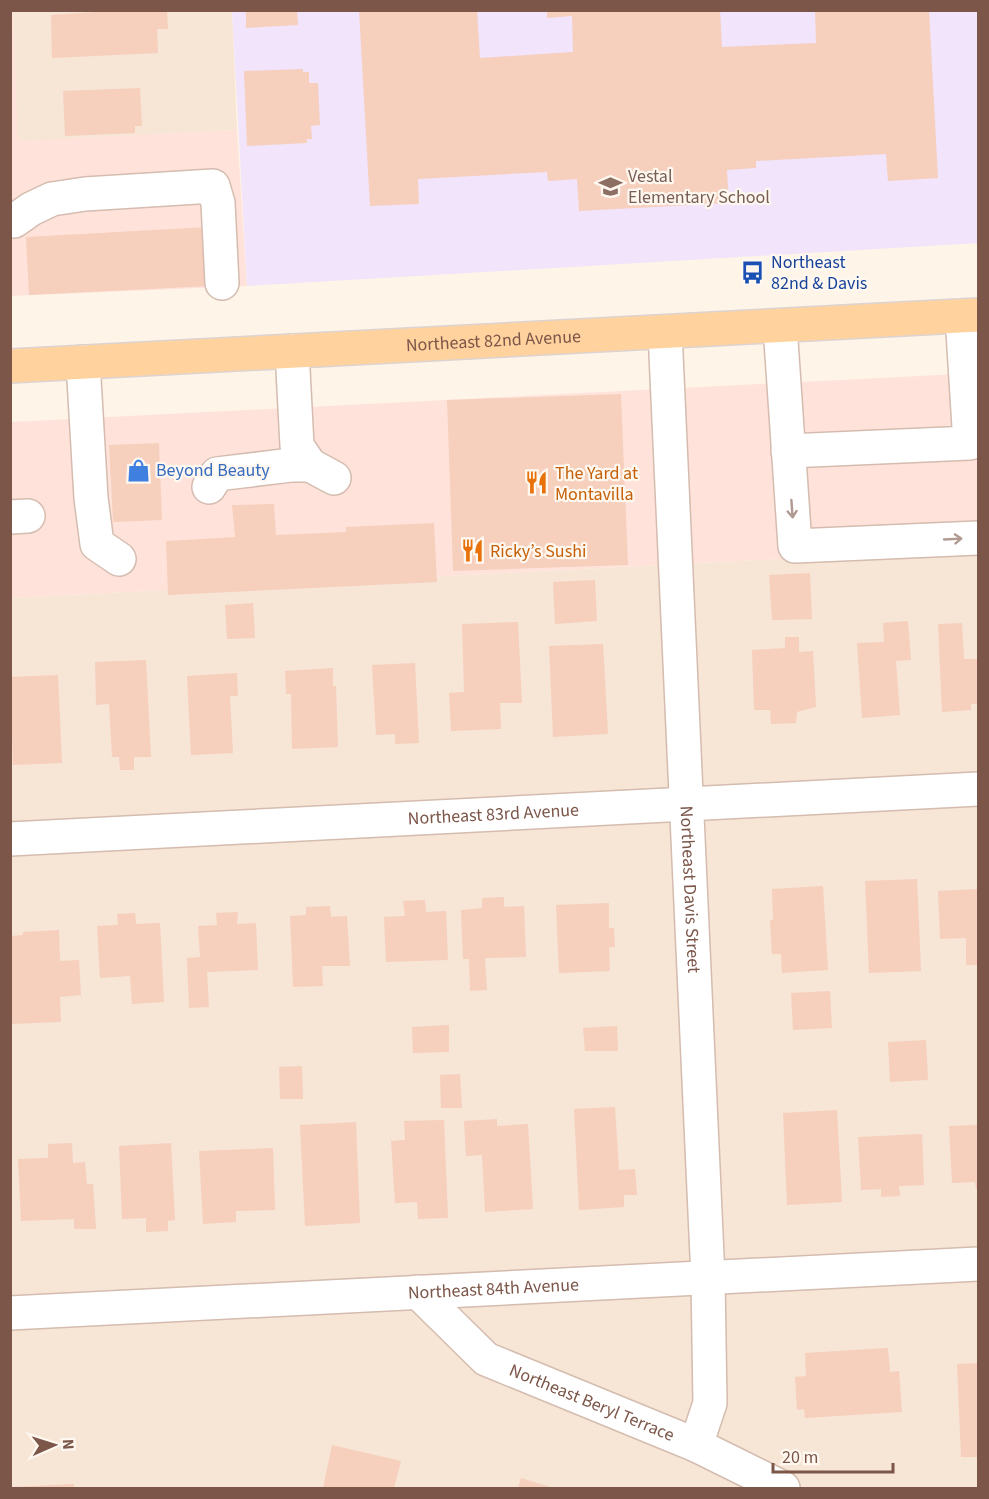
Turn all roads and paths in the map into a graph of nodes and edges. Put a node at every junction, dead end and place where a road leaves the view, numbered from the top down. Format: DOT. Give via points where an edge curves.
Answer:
graph roads {
  1 [pos="10,221"];
  2 [pos="222,283"];
  3 [pos="970,315"];
  4 [pos="780,326"];
  5 [pos="665,332"];
  6 [pos="292,351"];
  7 [pos="83,362"];
  8 [pos="10,366"];
  9 [pos="788,451"];
  10 [pos="209,487"];
  11 [pos="978,538"];
  12 [pos="119,559"];
  13 [pos="978,789"];
  14 [pos="687,804"];
  15 [pos="10,839"];
  16 [pos="978,1264"];
  17 [pos="708,1278"];
  18 [pos="418,1292"];
  19 [pos="10,1313"];
  20 [pos="696,1444"];
  21 [pos="783,1488"];
  1 -- 2 [label="street" via="52,199 74,195 213,186 218,203"];
  3 -- 4 [label="main road, Northeast 82nd Avenue"];
  3 -- 9 [label="street" via="970,443"];
  4 -- 5 [label="main road, Northeast 82nd Avenue"];
  4 -- 9 [label="street"];
  5 -- 6 [label="main road, Northeast 82nd Avenue"];
  5 -- 14 [label="street, Northeast Davis Street"];
  6 -- 7 [label="main road, Northeast 82nd Avenue"];
  6 -- 10 [label="street" via="297,446 322,472 291,465 217,474"];
  7 -- 8 [label="main road, Northeast 82nd Avenue"];
  7 -- 12 [label="street" via="97,544"];
  9 -- 11 [label="street, one-way" via="795,546"];
  13 -- 14 [label="street, Northeast 83rd Avenue"];
  14 -- 15 [label="street, Northeast 83rd Avenue"];
  14 -- 17 [label="street, Northeast Davis Street"];
  16 -- 17 [label="street, Northeast 84th Avenue"];
  17 -- 18 [label="street, Northeast 84th Avenue"];
  17 -- 20 [label="street, Northeast Davis Street" via="710,1403"];
  18 -- 19 [label="street, Northeast 84th Avenue"];
  18 -- 20 [label="street, Northeast Beryl Terrace" via="486,1359"];
  20 -- 21 [label="street, Northeast Beryl Terrace"];
}
